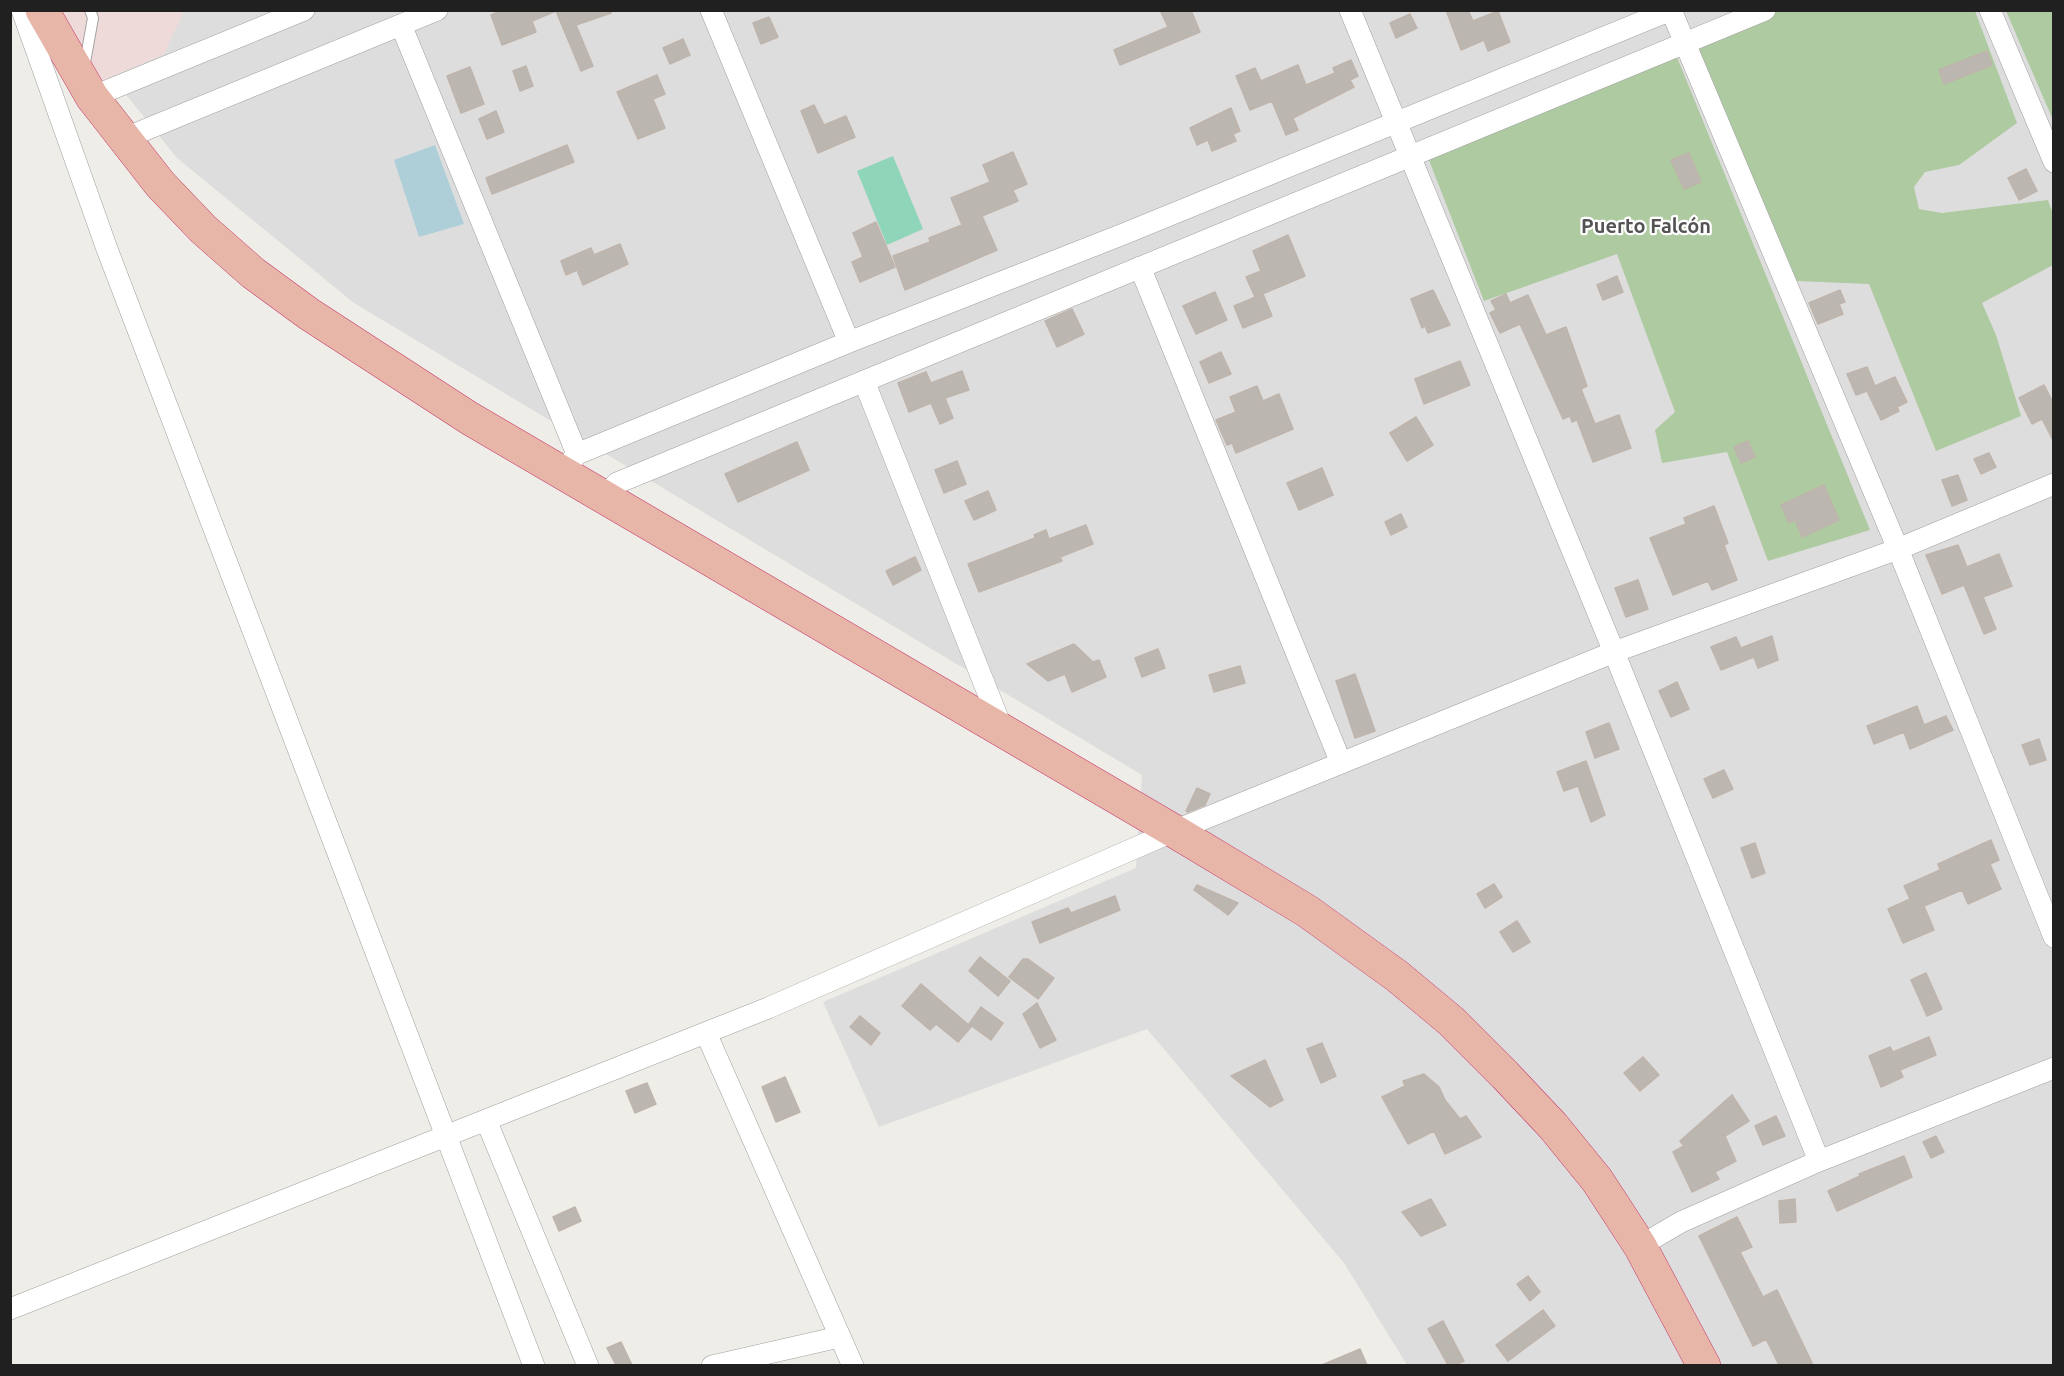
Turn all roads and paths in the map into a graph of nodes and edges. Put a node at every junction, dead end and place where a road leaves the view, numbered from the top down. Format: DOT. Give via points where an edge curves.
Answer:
graph roads {
  1 [pos="22,10"];
  2 [pos="42,10"];
  3 [pos="90,10"];
  4 [pos="304,10"];
  5 [pos="437,10"];
  6 [pos="711,10"];
  7 [pos="1350,10"];
  8 [pos="1765,10"];
  9 [pos="1990,10"];
  10 [pos="1671,11"];
  11 [pos="401,25"];
  12 [pos="1686,43"];
  13 [pos="87,89"];
  14 [pos="1397,122"];
  15 [pos="123,139"];
  16 [pos="1411,156"];
  17 [pos="2054,162"];
  18 [pos="1140,267"];
  19 [pos="849,342"];
  20 [pos="864,381"];
  21 [pos="569,463"];
  22 [pos="2054,484"];
  23 [pos="603,497"];
  24 [pos="1898,549"];
  25 [pos="1614,652"];
  26 [pos="1003,731"];
  27 [pos="1341,764"];
  28 [pos="1174,831"];
  29 [pos="2054,938"];
  30 [pos="706,1033"];
  31 [pos="2054,1068"];
  32 [pos="486,1120"];
  33 [pos="448,1135"];
  34 [pos="1819,1161"];
  35 [pos="1640,1246"];
  36 [pos="10,1308"];
  37 [pos="839,1337"];
  38 [pos="534,1365"];
  39 [pos="588,1365"];
  40 [pos="712,1365"];
  41 [pos="853,1365"];
  42 [pos="1704,1365"];
  1 -- 33 [label="street" via="107,249"];
  2 -- 13 [label="highway"];
  3 -- 13 [label="lane" via="93,18"];
  4 -- 13 [label="street"];
  5 -- 11 [label="street"];
  6 -- 19 [label="street"];
  7 -- 14 [label="street"];
  8 -- 12 [label="street"];
  9 -- 17 [label="street"];
  10 -- 12 [label="street"];
  10 -- 14 [label="street"];
  11 -- 15 [label="street"];
  11 -- 21 [label="street"];
  12 -- 16 [label="street"];
  12 -- 24 [label="street"];
  13 -- 15 [label="highway"];
  14 -- 16 [label="street"];
  14 -- 19 [label="street"];
  15 -- 21 [label="highway" via="203,229 253,273 309,314 469,418"];
  16 -- 18 [label="street"];
  16 -- 25 [label="street"];
  18 -- 20 [label="street"];
  18 -- 27 [label="street"];
  19 -- 21 [label="street"];
  20 -- 23 [label="street" via="617,483"];
  20 -- 26 [label="street"];
  21 -- 23 [label="highway"];
  22 -- 24 [label="street"];
  23 -- 26 [label="highway"];
  24 -- 25 [label="street"];
  24 -- 29 [label="street"];
  25 -- 27 [label="street"];
  25 -- 34 [label="street"];
  26 -- 28 [label="highway"];
  27 -- 28 [label="street"];
  28 -- 30 [label="street"];
  28 -- 35 [label="highway" via="1307,911 1397,975 1451,1021 1553,1126 1597,1180"];
  30 -- 32 [label="street"];
  30 -- 37 [label="street"];
  31 -- 34 [label="street"];
  32 -- 33 [label="street"];
  32 -- 39 [label="street"];
  33 -- 36 [label="street"];
  33 -- 38 [label="street"];
  34 -- 35 [label="street" via="1681,1222"];
  35 -- 42 [label="highway"];
  37 -- 40 [label="street"];
  37 -- 41 [label="street"];
}
